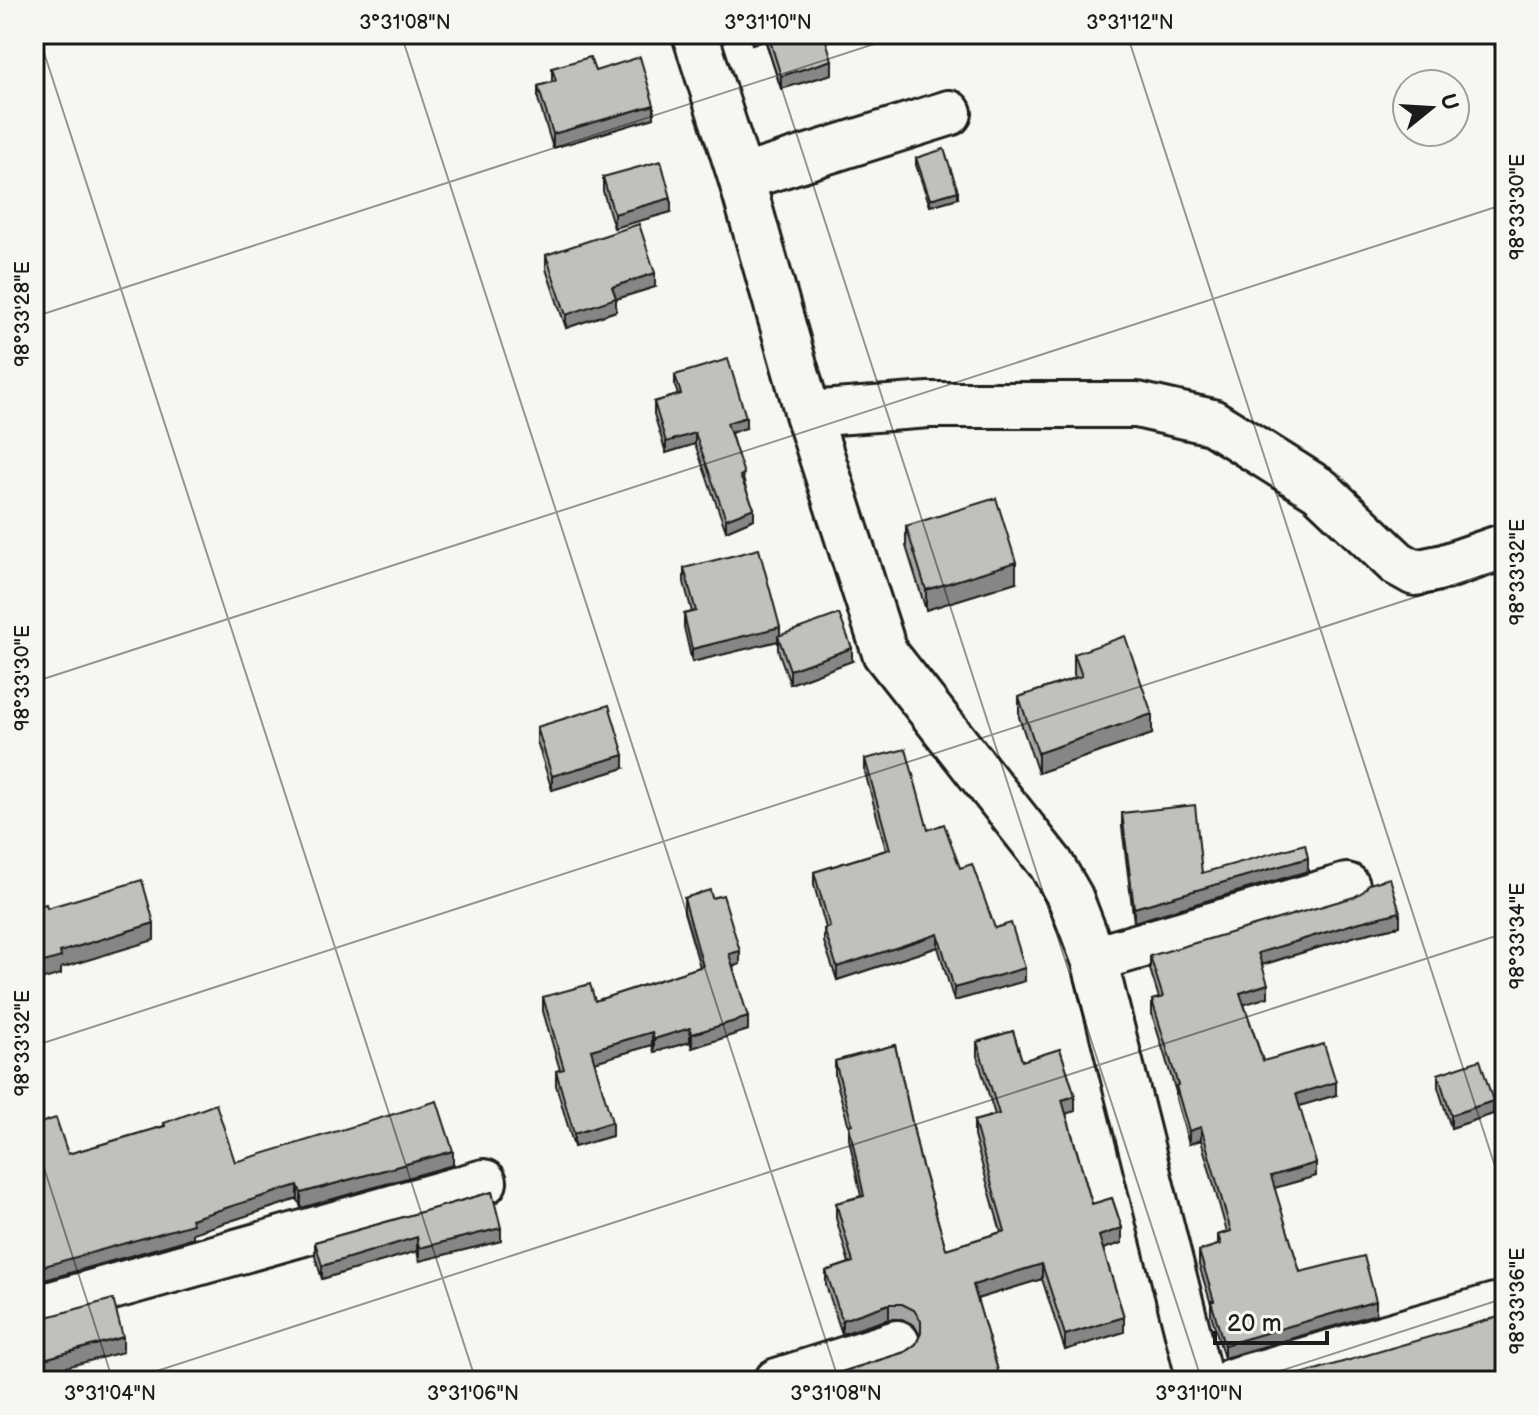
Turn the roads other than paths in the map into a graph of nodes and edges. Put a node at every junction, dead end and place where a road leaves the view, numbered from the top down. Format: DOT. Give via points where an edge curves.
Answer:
graph roads {
  1 [pos="695,34"];
  2 [pos="949,113"];
  3 [pos="741,178"];
  4 [pos="808,414"];
  5 [pos="1505,546"];
  6 [pos="1347,886"];
  7 [pos="1094,959"];
  8 [pos="484,1182"];
  9 [pos="1495,1306"];
  10 [pos="34,1309"];
  11 [pos="897,1343"];
  12 [pos="777,1381"];
  13 [pos="1200,1381"];
  14 [pos="1232,1381"];
  1 -- 3 [label="street"];
  2 -- 3 [label="street"];
  3 -- 4 [label="street"];
  4 -- 5 [label="street" via="929,405 1137,405 1212,422 1320,490 1397,563 1415,573"];
  4 -- 7 [label="street" via="885,653 1051,864"];
  6 -- 7 [label="street"];
  7 -- 13 [label="street"];
  8 -- 10 [label="street"];
  9 -- 14 [label="street"];
  11 -- 12 [label="street"];
}
